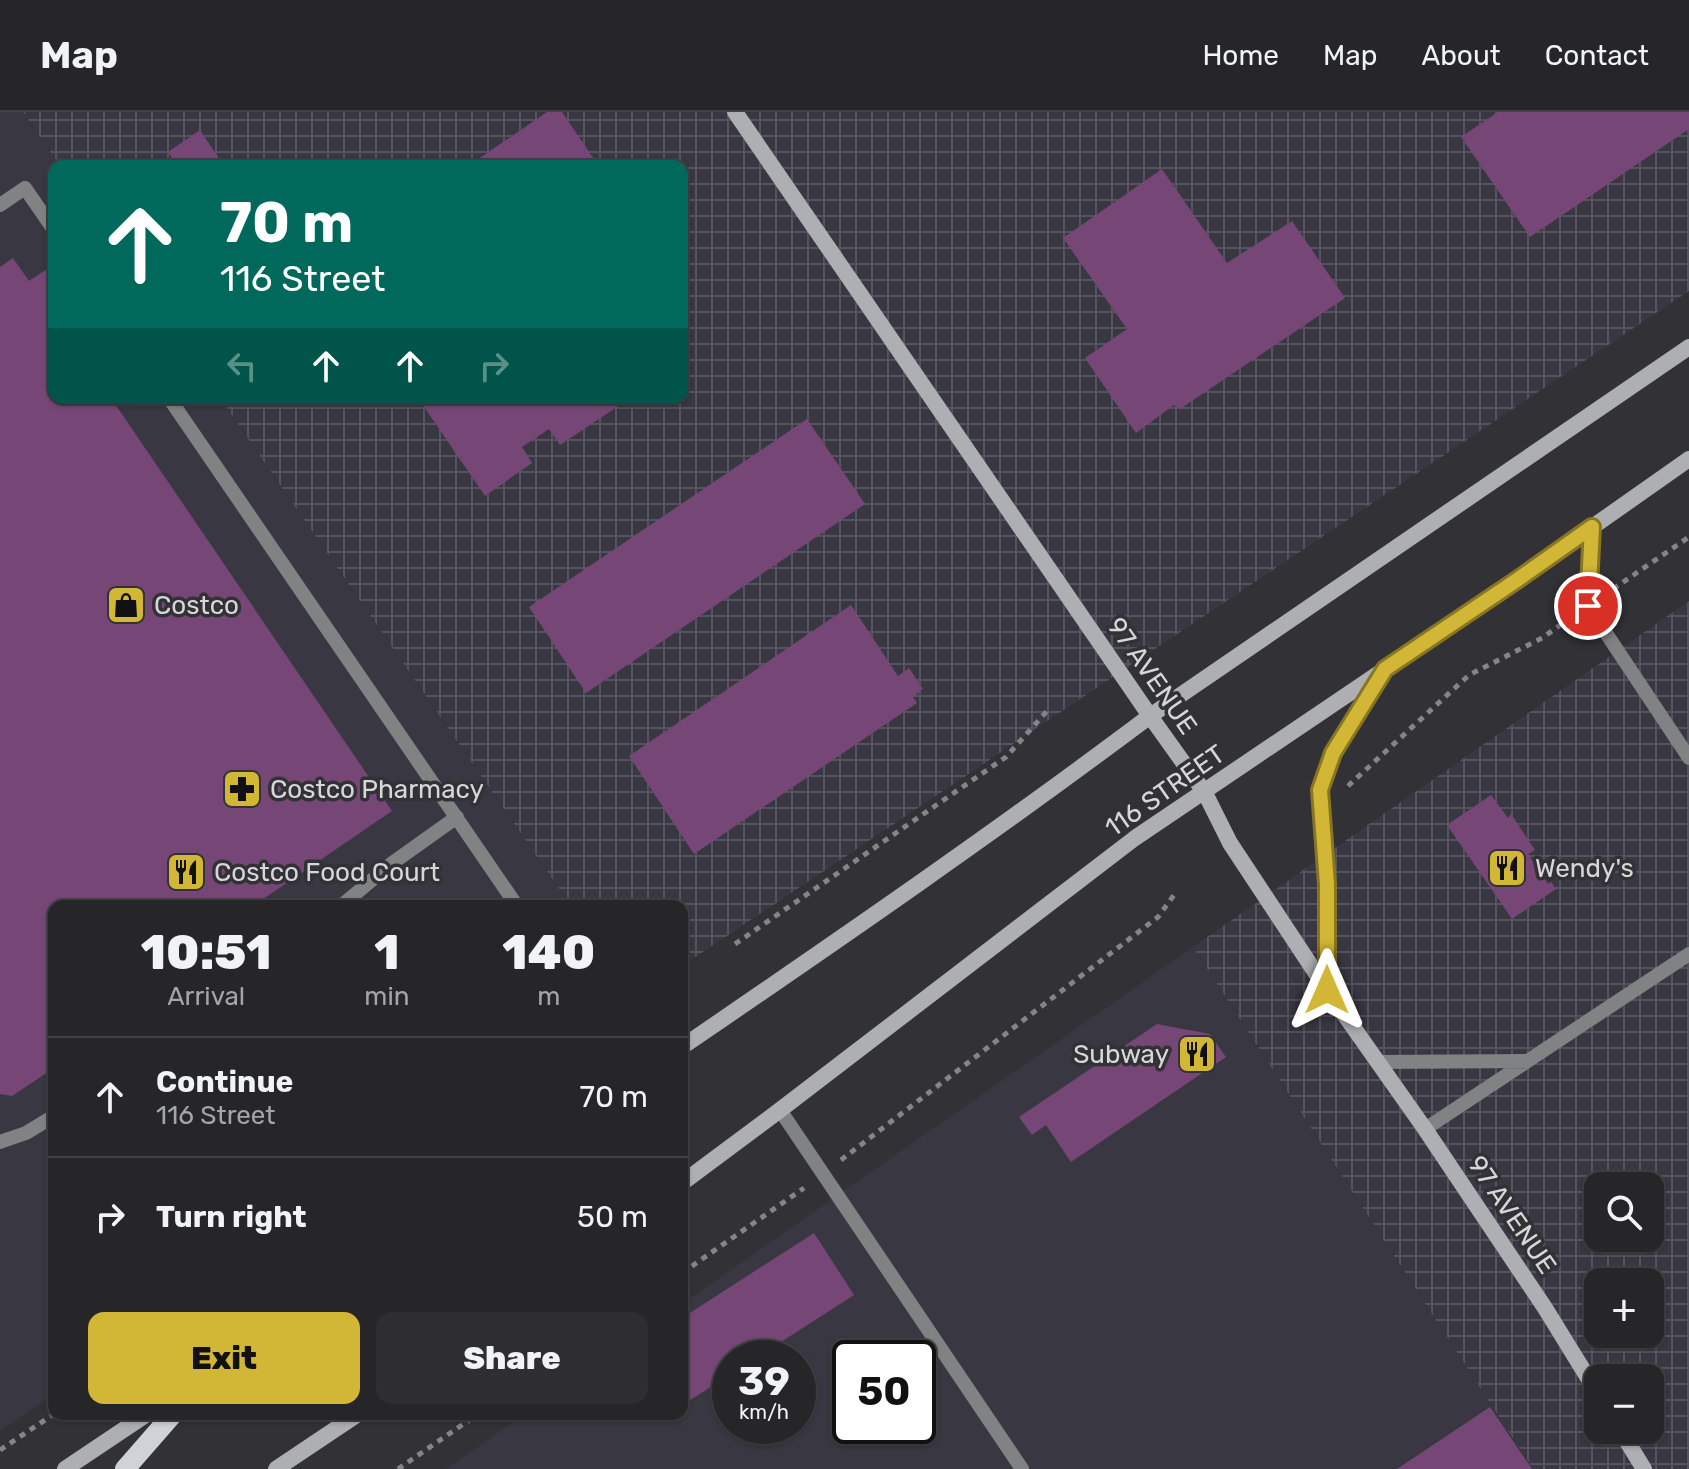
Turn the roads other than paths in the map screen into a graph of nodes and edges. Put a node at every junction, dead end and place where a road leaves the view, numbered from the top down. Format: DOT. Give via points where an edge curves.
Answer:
graph roads {
  1 [pos="735,112"];
  2 [pos="0,205"];
  3 [pos="48,221"];
  4 [pos="1689,347"];
  5 [pos="173,404"];
  6 [pos="1689,459"];
  7 [pos="1592,527"];
  8 [pos="1385,669"];
  9 [pos="1150,716"];
  10 [pos="1689,758"];
  11 [pos="1205,793"];
  12 [pos="457,817"];
  13 [pos="348,900"];
  14 [pos="513,900"];
  15 [pos="1689,954"];
  16 [pos="1327,990"];
  17 [pos="688,1043"];
  18 [pos="1528,1061"];
  19 [pos="1377,1062"];
  20 [pos="780,1110"];
  21 [pos="48,1120"];
  22 [pos="1425,1129"];
  23 [pos="0,1142"];
  24 [pos="688,1179"];
  25 [pos="1584,1371"];
  26 [pos="138,1420"];
  27 [pos="168,1420"];
  28 [pos="349,1420"];
  29 [pos="1629,1444"];
  30 [pos="65,1469"];
  31 [pos="125,1469"];
  32 [pos="276,1469"];
  33 [pos="1022,1469"];
  34 [pos="1644,1469"];
  1 -- 9 [label="main road, 97 AVENUE"];
  2 -- 3 [label="lane" via="25,188"];
  4 -- 9 [label="main road"];
  5 -- 12 [label="lane"];
  6 -- 7 [label="main road, 116 STREET"];
  7 -- 8 [label="main road, 116 STREET"];
  7 -- 10 [label="lane" via="1588,606"];
  8 -- 11 [label="main road, 116 STREET"];
  8 -- 16 [label="main road" via="1333,753 1320,790"];
  9 -- 11 [label="main road, 97 AVENUE"];
  9 -- 17 [label="main road"];
  11 -- 16 [label="main road, 97 AVENUE" via="1230,843"];
  11 -- 20 [label="main road, 116 STREET" via="1135,838"];
  12 -- 13 [label="lane"];
  12 -- 14 [label="lane"];
  15 -- 18 [label="lane"];
  16 -- 19 [label="main road, 97 AVENUE"];
  18 -- 19 [label="lane"];
  18 -- 22 [label="lane"];
  19 -- 22 [label="main road, 97 AVENUE"];
  20 -- 24 [label="main road, 116 STREET"];
  20 -- 33 [label="lane"];
  21 -- 23 [label="lane"];
  22 -- 25 [label="main road, 97 AVENUE"];
  26 -- 30 [label="main road"];
  27 -- 31 [label="main road"];
  28 -- 32 [label="main road"];
  29 -- 34 [label="main road"];
}
